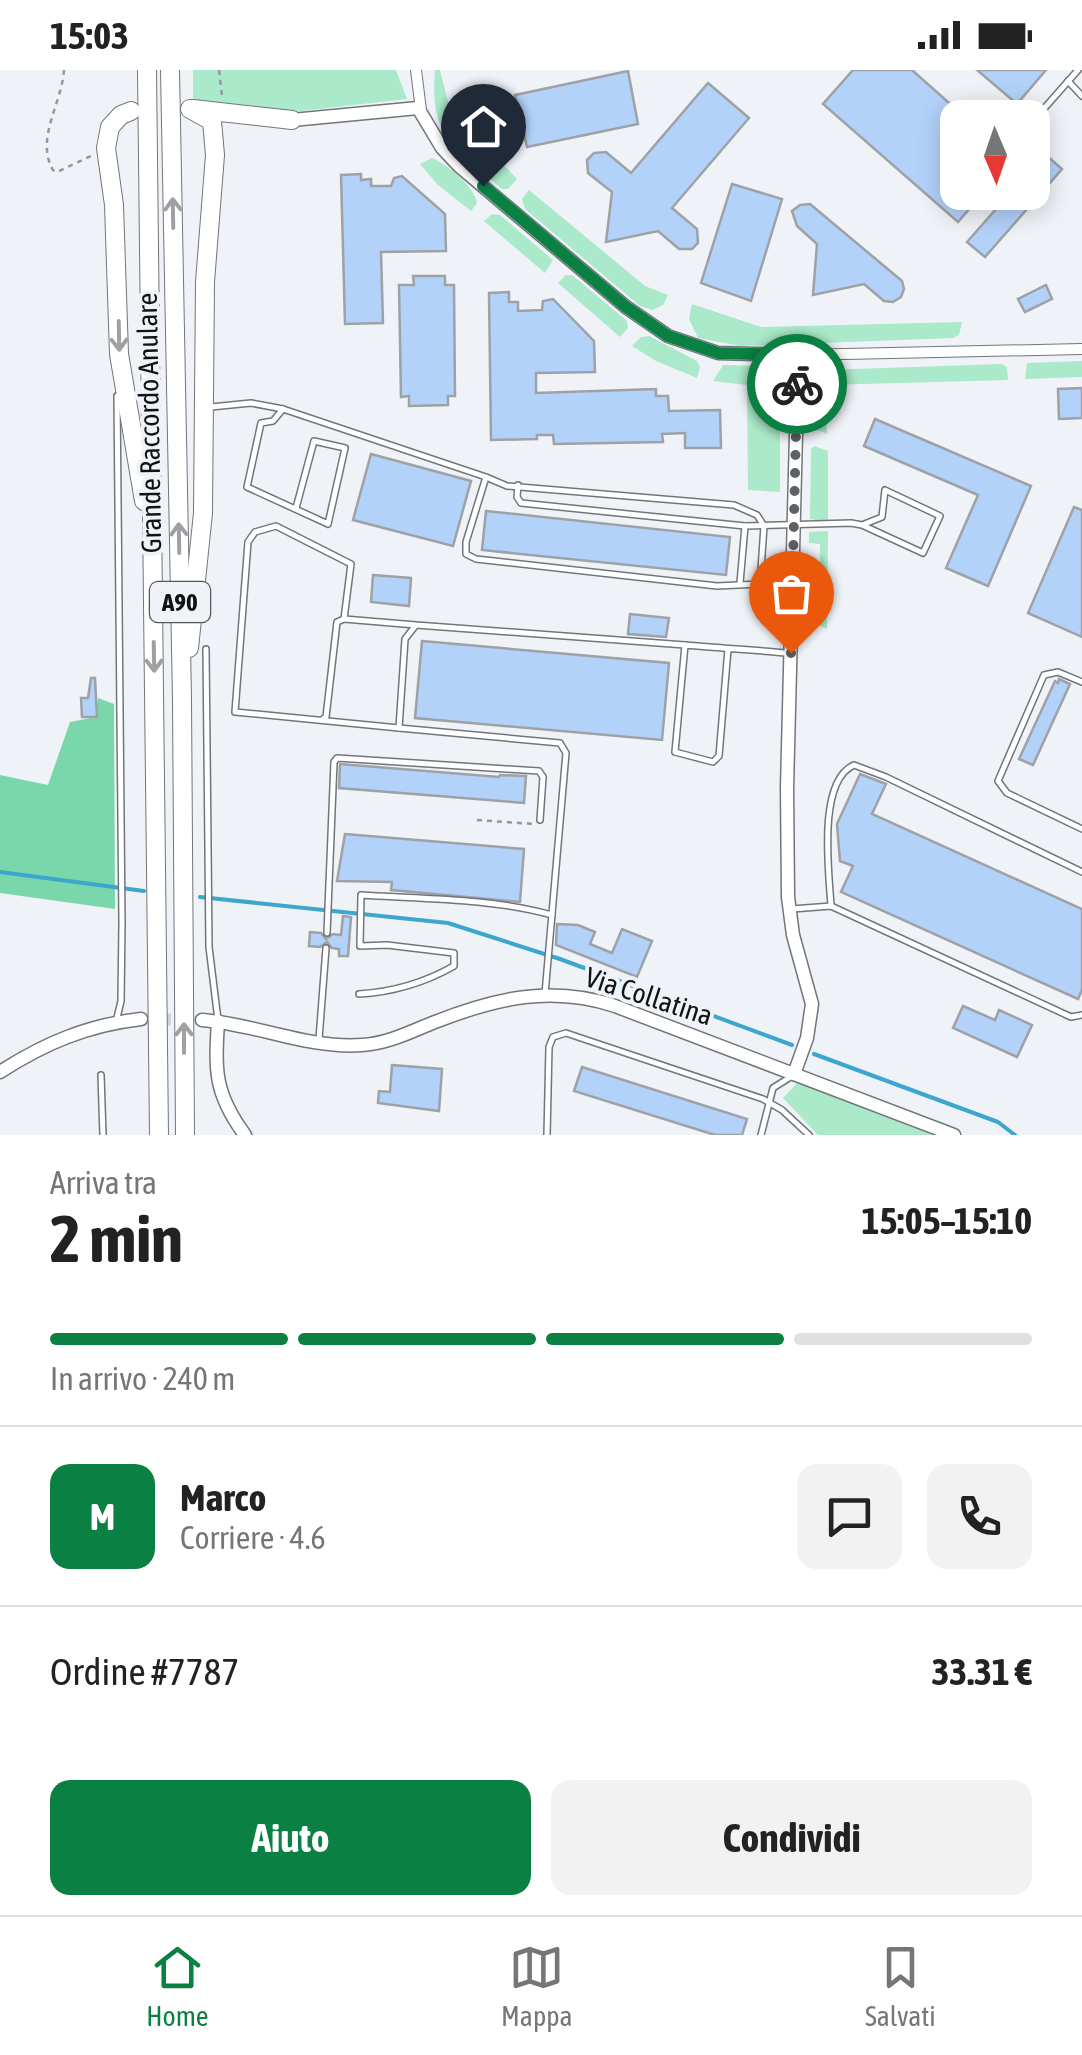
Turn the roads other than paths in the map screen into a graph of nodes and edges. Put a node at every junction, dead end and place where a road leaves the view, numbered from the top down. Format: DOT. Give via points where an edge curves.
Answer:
graph roads {
  1 [pos="148,70"];
  2 [pos="170,70"];
  3 [pos="416,70"];
  4 [pos="1078,70"];
  5 [pos="1068,81"];
  6 [pos="1082,96"];
  7 [pos="1050,102"];
  8 [pos="421,110"];
  9 [pos="131,111"];
  10 [pos="292,120"];
  11 [pos="215,156"];
  12 [pos="1082,349"];
  13 [pos="798,355"];
  14 [pos="117,396"];
  15 [pos="204,408"];
  16 [pos="283,409"];
  17 [pos="486,478"];
  18 [pos="518,484"];
  19 [pos="569,491"];
  20 [pos="567,506"];
  21 [pos="296,508"];
  22 [pos="794,525"];
  23 [pos="862,525"];
  24 [pos="745,526"];
  25 [pos="764,526"];
  26 [pos="153,564"];
  27 [pos="740,583"];
  28 [pos="760,584"];
  29 [pos="794,585"];
  30 [pos="344,618"];
  31 [pos="416,625"];
  32 [pos="684,646"];
  33 [pos="728,648"];
  34 [pos="206,649"];
  35 [pos="791,653"];
  36 [pos="1082,682"];
  37 [pos="182,699"];
  38 [pos="321,720"];
  39 [pos="399,728"];
  40 [pos="540,820"];
  41 [pos="1082,829"];
  42 [pos="1082,872"];
  43 [pos="831,906"];
  44 [pos="789,910"];
  45 [pos="552,915"];
  46 [pos="327,934"];
  47 [pos="326,948"];
  48 [pos="359,994"];
  49 [pos="545,994"];
  50 [pos="1082,1015"];
  51 [pos="141,1019"];
  52 [pos="202,1020"];
  53 [pos="218,1021"];
  54 [pos="116,1022"];
  55 [pos="319,1042"];
  56 [pos="0,1072"];
  57 [pos="794,1074"];
  58 [pos="102,1075"];
  59 [pos="769,1102"];
  60 [pos="104,1135"];
  61 [pos="160,1135"];
  62 [pos="185,1135"];
  63 [pos="245,1135"];
  64 [pos="547,1135"];
  65 [pos="761,1135"];
  66 [pos="809,1135"];
  67 [pos="954,1135"];
  1 -- 26 [label="highway, Grande Raccordo Anulare / A90"];
  37 -- 2 [label="highway, Grande Raccordo Anulare / A90, one-way"];
  3 -- 8 [label="street"];
  4 -- 5 [label="lane"];
  5 -- 6 [label="lane"];
  5 -- 7 [label="lane"];
  8 -- 10 [label="street"];
  8 -- 13 [label="street" via="458,166 658,331 710,352"];
  9 -- 26 [label="highway, one-way" via="110,126 106,148 119,354"];
  10 -- 11 [label="highway" via="237,120 224,131"];
  10 -- 11 [label="highway" via="190,108 212,122"];
  11 -- 15 [label="highway"];
  12 -- 13 [label="street"];
  13 -- 22 [label="street"];
  14 -- 54 [label="lane" via="122,894"];
  15 -- 16 [label="lane" via="250,402"];
  15 -- 37 [label="highway" via="198,584"];
  16 -- 17 [label="lane"];
  16 -- 21 [label="lane" via="273,422 261,423 247,487"];
  17 -- 18 [label="lane"];
  17 -- 27 [label="lane" via="466,542 466,554 476,559 716,586"];
  18 -- 19 [label="lane"];
  18 -- 20 [label="lane" via="521,502"];
  19 -- 20 [label="lane"];
  19 -- 25 [label="lane" via="734,505"];
  20 -- 24 [label="lane"];
  21 -- 21 [label="lane" via="328,524 345,448 314,441"];
  22 -- 23 [label="lane"];
  22 -- 25 [label="lane"];
  22 -- 29 [label="street"];
  23 -- 23 [label="lane" via="923,553 940,516 885,490 882,517"];
  24 -- 25 [label="lane"];
  24 -- 27 [label="lane"];
  25 -- 28 [label="lane"];
  26 -- 61 [label="highway, Grande Raccordo Anulare / A90, one-way"];
  27 -- 28 [label="lane"];
  28 -- 29 [label="lane"];
  29 -- 35 [label="street"];
  30 -- 31 [label="lane"];
  30 -- 38 [label="lane" via="337,622"];
  30 -- 38 [label="lane" via="351,564 276,526 255,532 248,542 235,712"];
  31 -- 32 [label="lane"];
  31 -- 39 [label="lane" via="405,639"];
  32 -- 33 [label="lane"];
  32 -- 33 [label="lane" via="675,752 713,762 719,756"];
  33 -- 35 [label="lane"];
  34 -- 53 [label="lane" via="208,947"];
  35 -- 44 [label="street"];
  36 -- 41 [label="lane" via="1058,672 1044,675 998,781 1007,793"];
  62 -- 37 [label="highway, Grande Raccordo Anulare / A90, one-way"];
  38 -- 39 [label="lane"];
  39 -- 45 [label="lane" via="560,743 566,753"];
  40 -- 46 [label="lane" via="539,772 337,758"];
  42 -- 43 [label="lane" via="854,765 828,810"];
  43 -- 44 [label="lane"];
  43 -- 50 [label="lane" via="1071,1016"];
  44 -- 57 [label="street" via="812,1004"];
  45 -- 48 [label="lane" via="361,895 360,946 454,953 454,966 429,980"];
  45 -- 49 [label="lane"];
  47 -- 55 [label="lane"];
  49 -- 55 [label="street, Via Collatina" via="488,1003 373,1044"];
  49 -- 57 [label="street, Via Collatina" via="615,1006"];
  51 -- 54 [label="street"];
  52 -- 53 [label="street, Via Collatina"];
  53 -- 55 [label="street, Via Collatina"];
  53 -- 63 [label="street" via="217,1082"];
  54 -- 56 [label="street" via="80,1030"];
  57 -- 59 [label="lane" via="773,1088"];
  57 -- 67 [label="street, Via Collatina"];
  58 -- 60 [label="lane"];
  59 -- 64 [label="lane" via="561,1034 549,1047"];
  59 -- 65 [label="lane"];
  59 -- 66 [label="lane"];
}
